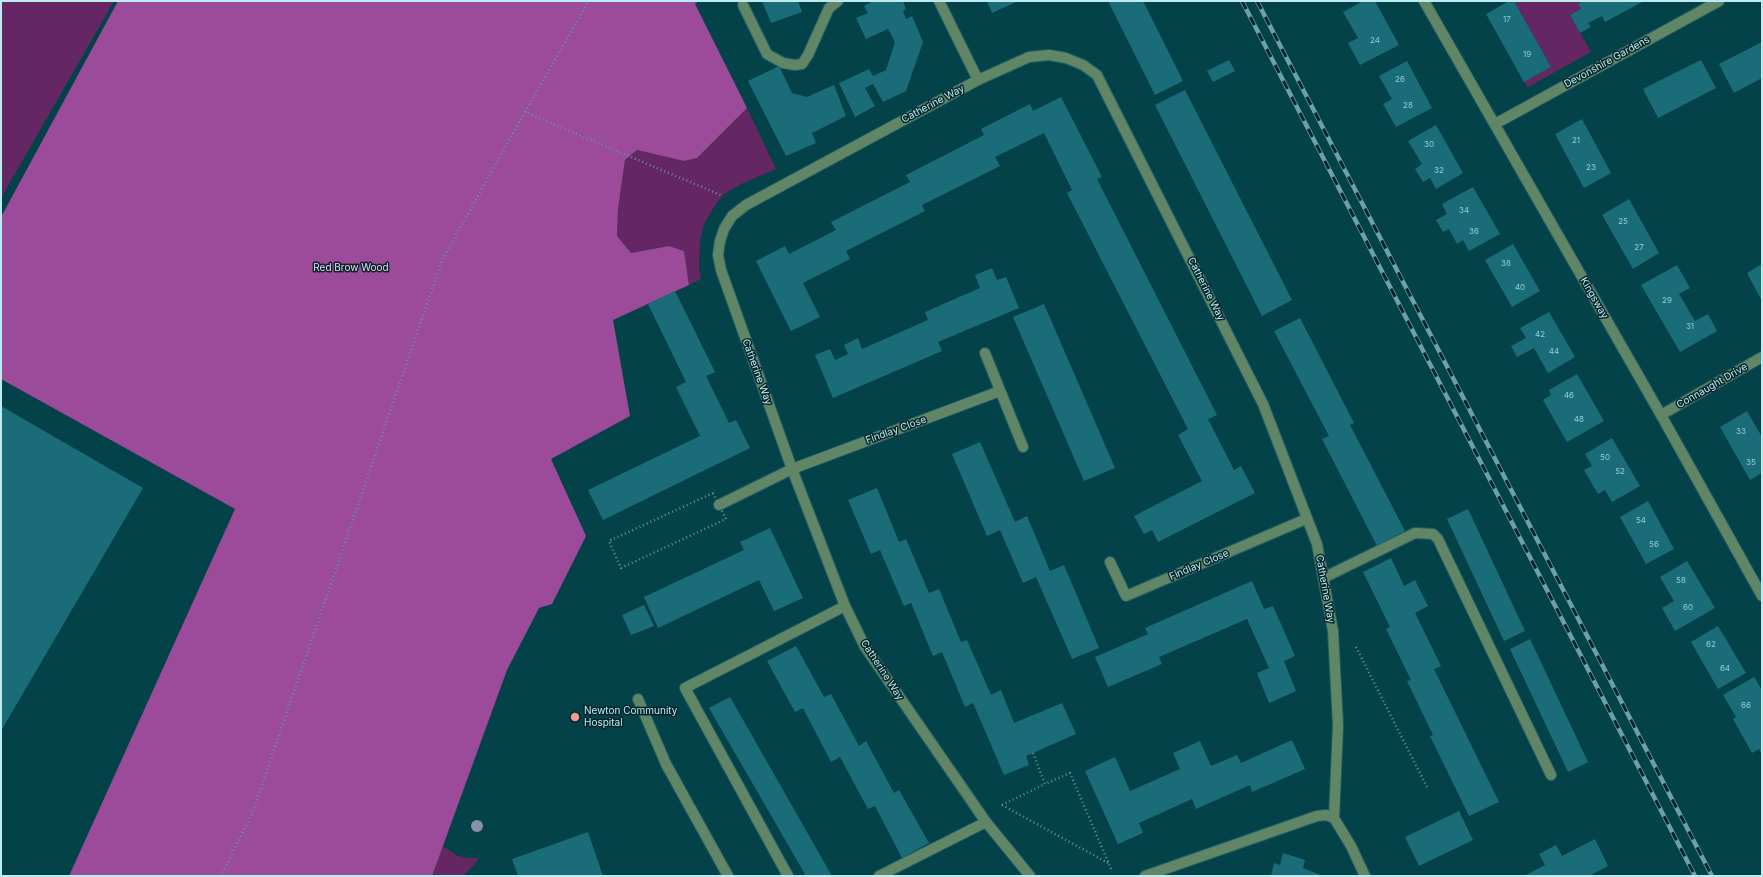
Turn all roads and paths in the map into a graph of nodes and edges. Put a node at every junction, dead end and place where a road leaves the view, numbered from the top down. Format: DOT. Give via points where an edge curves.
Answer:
graph roads {
  1 [pos="590,1"];
  2 [pos="838,1"];
  3 [pos="939,1"];
  4 [pos="1424,1"];
  5 [pos="1719,1"];
  6 [pos="743,5"];
  7 [pos="978,80"];
  8 [pos="525,112"];
  9 [pos="1495,124"];
  10 [pos="746,205"];
  11 [pos="985,353"];
  12 [pos="1762,357"];
  13 [pos="1000,391"];
  14 [pos="1661,415"];
  15 [pos="1023,447"];
  16 [pos="792,469"];
  17 [pos="719,505"];
  18 [pos="1306,519"];
  19 [pos="1110,562"];
  20 [pos="1323,578"];
  21 [pos="1762,596"];
  22 [pos="845,606"];
  23 [pos="1356,646"];
  24 [pos="638,699"];
  25 [pos="1033,753"];
  26 [pos="1551,775"];
  27 [pos="1046,784"];
  28 [pos="1428,789"];
  29 [pos="1002,805"];
  30 [pos="996,808"];
  31 [pos="1334,818"];
  32 [pos="986,822"];
  33 [pos="1108,863"];
  34 [pos="1112,871"];
  35 [pos="221,876"];
  36 [pos="728,876"];
  37 [pos="788,876"];
  38 [pos="879,876"];
  39 [pos="1030,876"];
  40 [pos="1145,876"];
  41 [pos="1365,876"];
  1 -- 8 [label="path"];
  2 -- 6 [label="street" via="829,8 802,64 795,65 784,63 767,54"];
  3 -- 7 [label="street"];
  4 -- 9 [label="street, Kingsway"];
  5 -- 9 [label="street, Devonshire Gardens"];
  7 -- 10 [label="street, Catherine Way"];
  7 -- 18 [label="street, Catherine Way" via="1028,57 1049,55 1083,65 1097,75 1263,404"];
  8 -- 10 [label="path"];
  8 -- 35 [label="path" via="442,260 252,814"];
  9 -- 14 [label="street, Kingsway"];
  10 -- 16 [label="street, Catherine Way" via="732,216 724,229 718,255 721,270"];
  11 -- 13 [label="street"];
  12 -- 14 [label="street, Connaught Drive"];
  13 -- 15 [label="street"];
  13 -- 16 [label="street, Findlay Close"];
  14 -- 21 [label="street, Kingsway"];
  16 -- 17 [label="street, Findlay Close"];
  16 -- 22 [label="street, Catherine Way"];
  17 -- 17 [label="path" via="726,519 621,568 609,541 713,493"];
  18 -- 19 [label="street, Findlay Close" via="1126,596"];
  18 -- 20 [label="street, Catherine Way" via="1317,544"];
  20 -- 26 [label="street" via="1416,533 1433,534"];
  20 -- 31 [label="street, Catherine Way" via="1333,631 1338,725"];
  22 -- 32 [label="street, Catherine Way" via="866,647"];
  22 -- 37 [label="street" via="685,688"];
  23 -- 28 [label="path"];
  24 -- 36 [label="street" via="666,764"];
  25 -- 27 [label="path"];
  27 -- 29 [label="path"];
  27 -- 33 [label="path" via="1070,773"];
  29 -- 30 [label="path"];
  29 -- 33 [label="path"];
  31 -- 40 [label="street" via="1326,815 1317,816"];
  31 -- 41 [label="street"];
  32 -- 38 [label="street"];
  32 -- 39 [label="street, Catherine Way"];
  33 -- 34 [label="path"];
}
